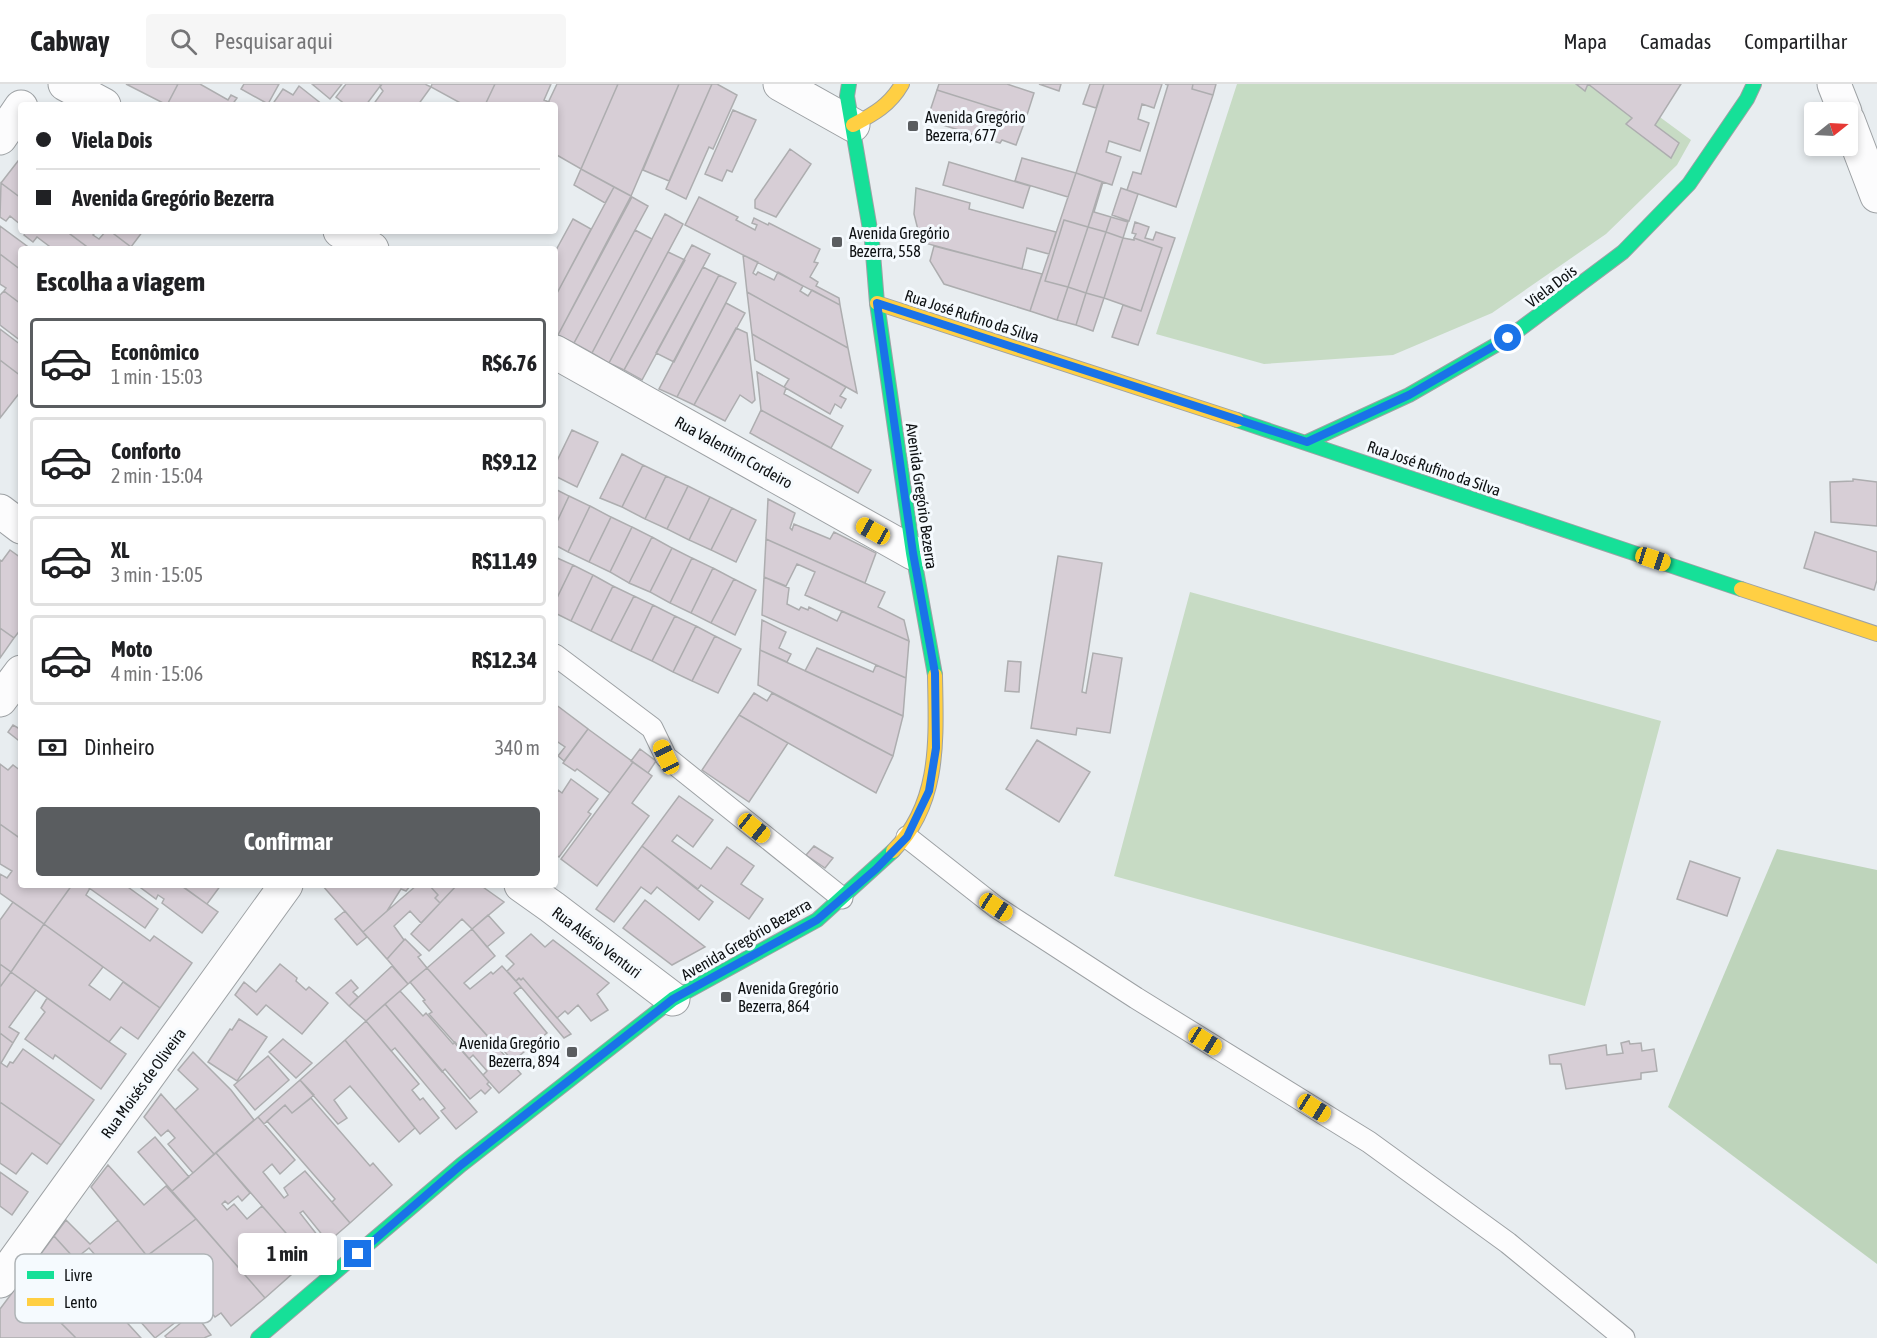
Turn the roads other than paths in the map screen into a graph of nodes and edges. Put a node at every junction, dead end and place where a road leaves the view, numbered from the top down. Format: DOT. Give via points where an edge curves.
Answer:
graph roads {
  1 [pos="36,84"];
  2 [pos="65,84"];
  3 [pos="780,84"];
  4 [pos="849,84"];
  5 [pos="902,84"];
  6 [pos="1754,84"];
  7 [pos="1834,84"];
  8 [pos="25,102"];
  9 [pos="98,102"];
  10 [pos="1841,102"];
  11 [pos="18,112"];
  12 [pos="853,125"];
  13 [pos="0,138"];
  14 [pos="1858,146"];
  15 [pos="1877,196"];
  16 [pos="345,234"];
  17 [pos="367,246"];
  18 [pos="877,303"];
  19 [pos="558,354"];
  20 [pos="1307,442"];
  21 [pos="0,512"];
  22 [pos="18,525"];
  23 [pos="913,553"];
  24 [pos="1877,634"];
  25 [pos="558,657"];
  26 [pos="18,676"];
  27 [pos="0,700"];
  28 [pos="907,837"];
  29 [pos="284,888"];
  30 [pos="525,888"];
  31 [pos="842,898"];
  32 [pos="673,999"];
  33 [pos="20,1254"];
  34 [pos="15,1260"];
  35 [pos="0,1281"];
  36 [pos="258,1338"];
  37 [pos="1624,1338"];
  1 -- 8 [label="street"];
  2 -- 9 [label="street"];
  3 -- 12 [label="street"];
  4 -- 12 [label="street, Avenida Gregório Bezerra" via="847,96"];
  5 -- 12 [label="street" via="895,99"];
  6 -- 20 [label="street, Viela Dois" via="1689,184 1623,252 1508,338 1409,395"];
  7 -- 10 [label="street"];
  11 -- 13 [label="street"];
  12 -- 18 [label="street, Avenida Gregório Bezerra" via="872,241"];
  14 -- 15 [label="street"];
  16 -- 17 [label="street"];
  18 -- 20 [label="street, Rua José Rufino da Silva"];
  18 -- 23 [label="street, Avenida Gregório Bezerra"];
  19 -- 23 [label="street, Rua Valentim Cordeiro"];
  20 -- 24 [label="street, Rua José Rufino da Silva"];
  21 -- 22 [label="street"];
  23 -- 28 [label="street, Avenida Gregório Bezerra" via="935,673 936,748 929,791"];
  25 -- 31 [label="lane" via="652,728 666,757"];
  26 -- 27 [label="street"];
  28 -- 31 [label="street, Avenida Gregório Bezerra"];
  28 -- 37 [label="lane" via="996,907 1369,1142 1508,1243"];
  29 -- 33 [label="street, Rua Moisés de Oliveira"];
  30 -- 32 [label="street, Rua Alésio Venturi"];
  31 -- 32 [label="street, Avenida Gregório Bezerra" via="817,920"];
  32 -- 36 [label="street, Avenida Gregório Bezerra" via="461,1165"];
  34 -- 35 [label="street, Rua Moisés de Oliveira"];
}
